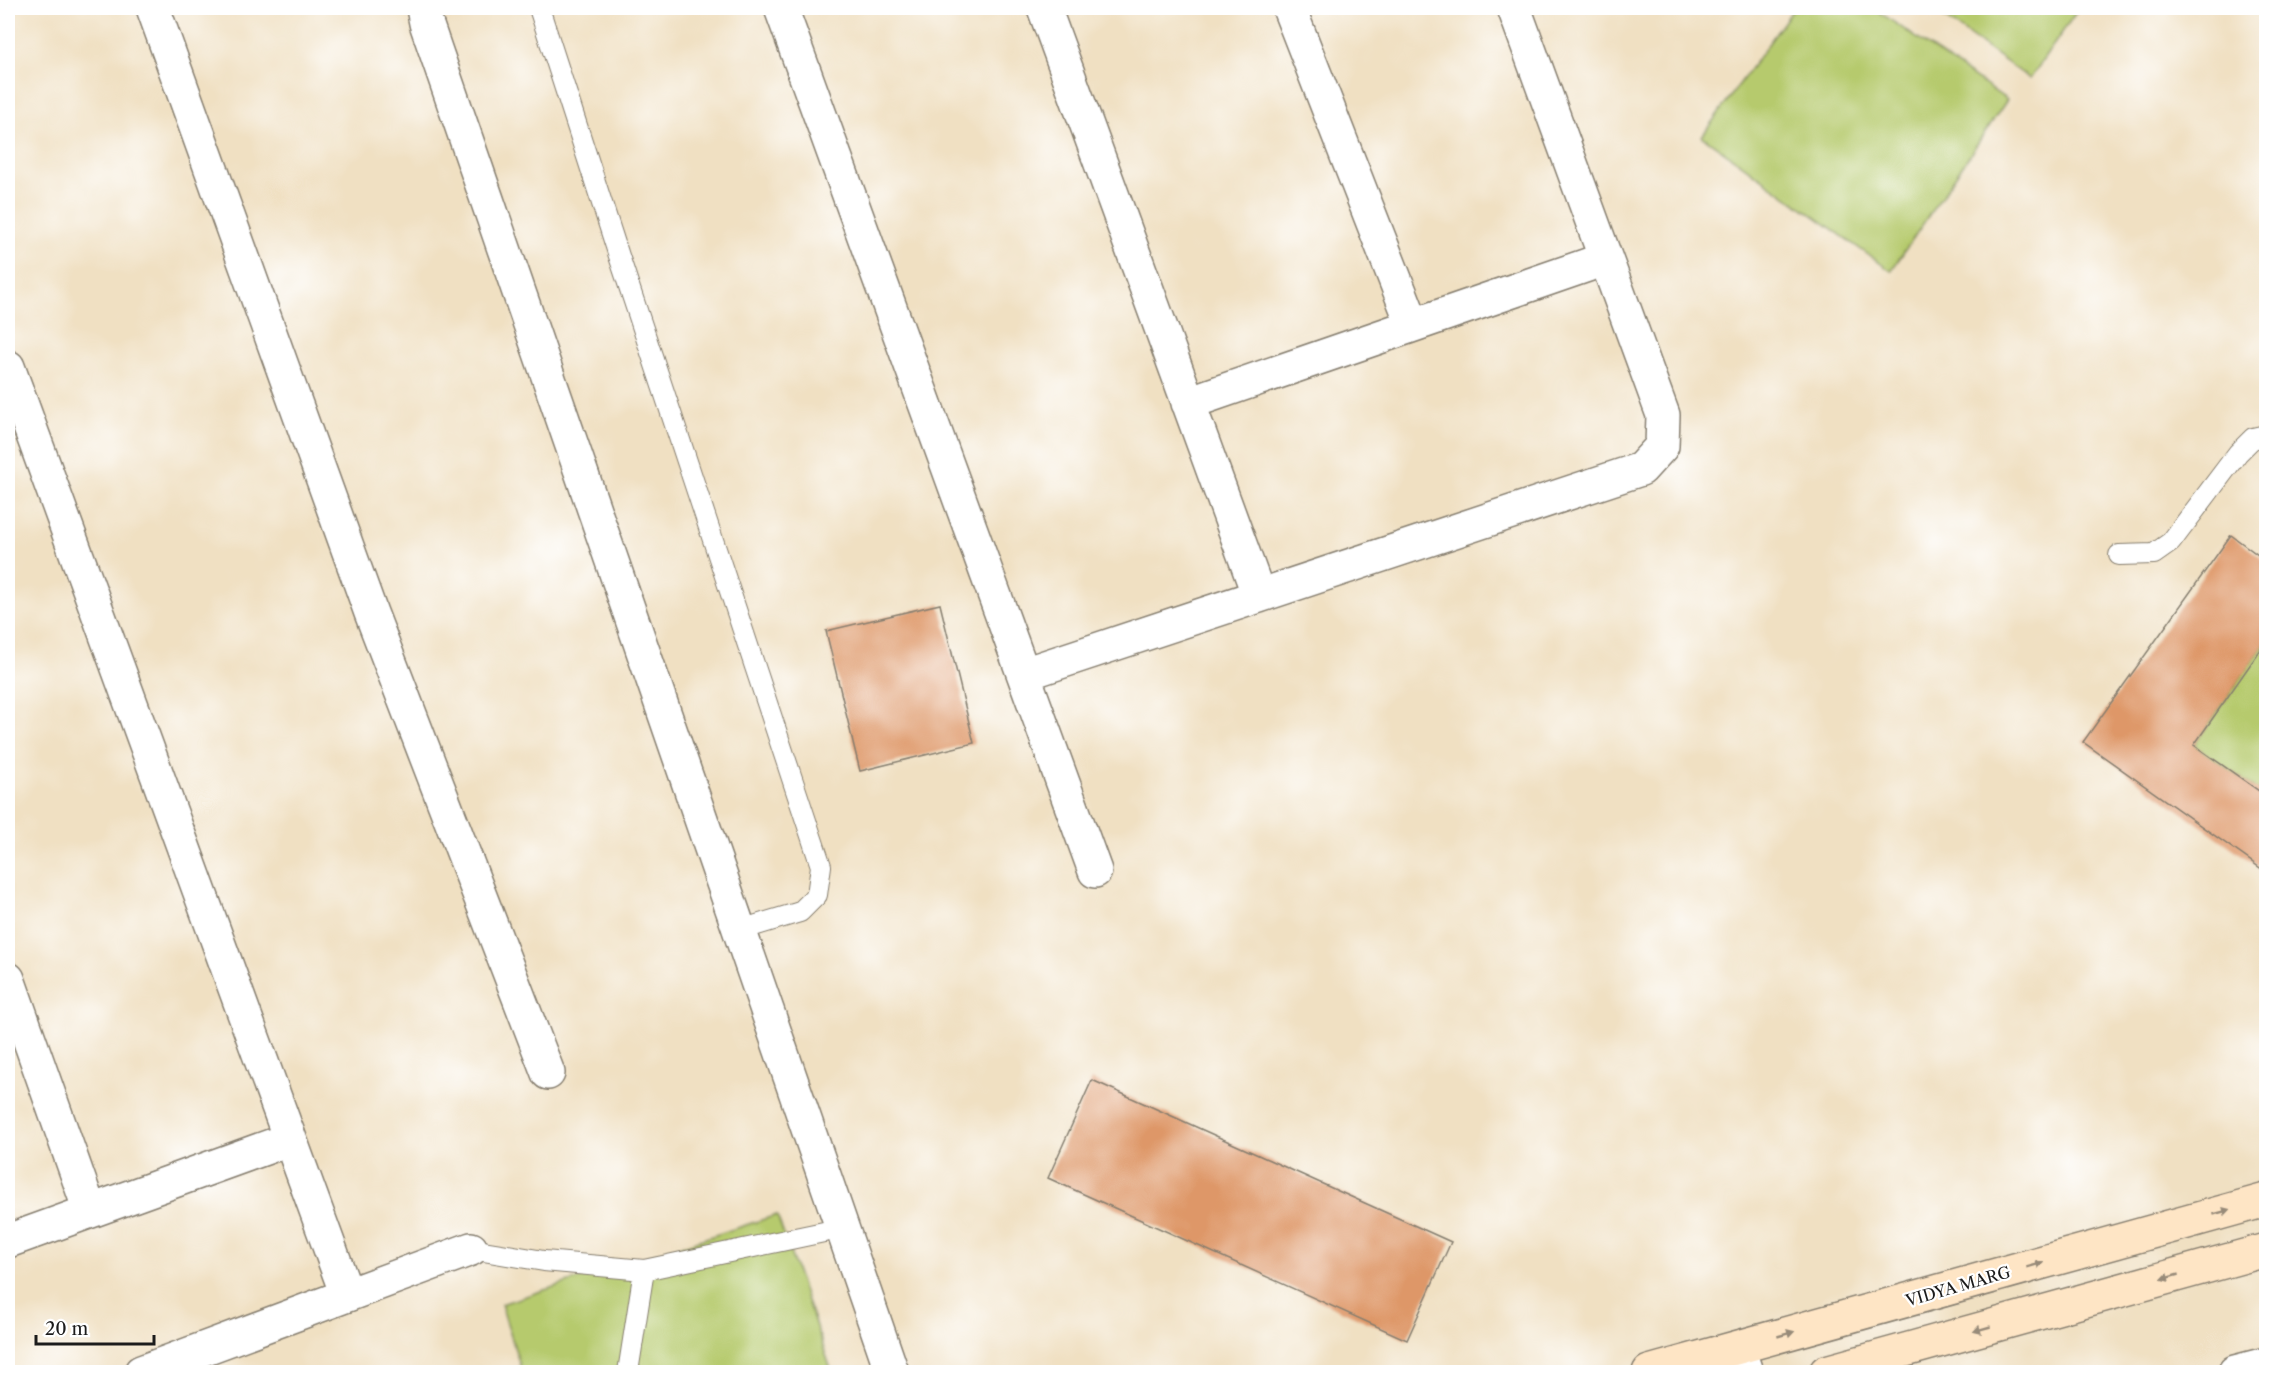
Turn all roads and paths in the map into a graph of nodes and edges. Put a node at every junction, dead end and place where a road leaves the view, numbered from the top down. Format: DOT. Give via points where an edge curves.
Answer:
graph roads {
  1 [pos="153,8"];
  2 [pos="423,8"];
  3 [pos="540,8"];
  4 [pos="781,8"];
  5 [pos="1044,8"];
  6 [pos="1289,8"];
  7 [pos="1514,8"];
  8 [pos="1605,259"];
  9 [pos="1413,325"];
  10 [pos="8,367"];
  11 [pos="1188,403"];
  12 [pos="2266,435"];
  13 [pos="2119,555"];
  14 [pos="1259,596"];
  15 [pos="1024,674"];
  16 [pos="1095,872"];
  17 [pos="740,930"];
  18 [pos="8,979"];
  19 [pos="548,1073"];
  20 [pos="290,1139"];
  21 [pos="2266,1200"];
  22 [pos="90,1211"];
  23 [pos="843,1228"];
  24 [pos="8,1241"];
  25 [pos="471,1249"];
  26 [pos="2266,1250"];
  27 [pos="644,1270"];
  28 [pos="347,1295"];
  29 [pos="1742,1360"];
  30 [pos="2266,1364"];
  31 [pos="141,1372"];
  32 [pos="628,1372"];
  33 [pos="892,1372"];
  34 [pos="1649,1372"];
  35 [pos="1826,1372"];
  36 [pos="2235,1372"];
  1 -- 19 [label="street" via="371,613"];
  2 -- 17 [label="street"];
  3 -- 17 [label="lane" via="821,866 817,895 800,912"];
  4 -- 15 [label="street"];
  5 -- 11 [label="street"];
  6 -- 9 [label="street"];
  7 -- 8 [label="street"];
  8 -- 9 [label="street"];
  8 -- 14 [label="street" via="1663,416 1662,446 1641,469"];
  9 -- 11 [label="street"];
  10 -- 20 [label="street"];
  11 -- 14 [label="street"];
  12 -- 13 [label="lane" via="2253,438 2238,453 2171,542 2154,554"];
  14 -- 15 [label="street"];
  15 -- 16 [label="street"];
  17 -- 23 [label="street"];
  18 -- 22 [label="street"];
  20 -- 22 [label="street"];
  20 -- 28 [label="street"];
  29 -- 21 [label="main road, VIDYA MARG, one-way"];
  22 -- 24 [label="street"];
  23 -- 27 [label="lane"];
  23 -- 33 [label="street"];
  25 -- 27 [label="lane" via="544,1261"];
  25 -- 28 [label="street"];
  26 -- 35 [label="main road, one-way"];
  27 -- 32 [label="lane"];
  28 -- 31 [label="street"];
  29 -- 34 [label="main road, VIDYA MARG"];
  30 -- 36 [label="street"];
}
